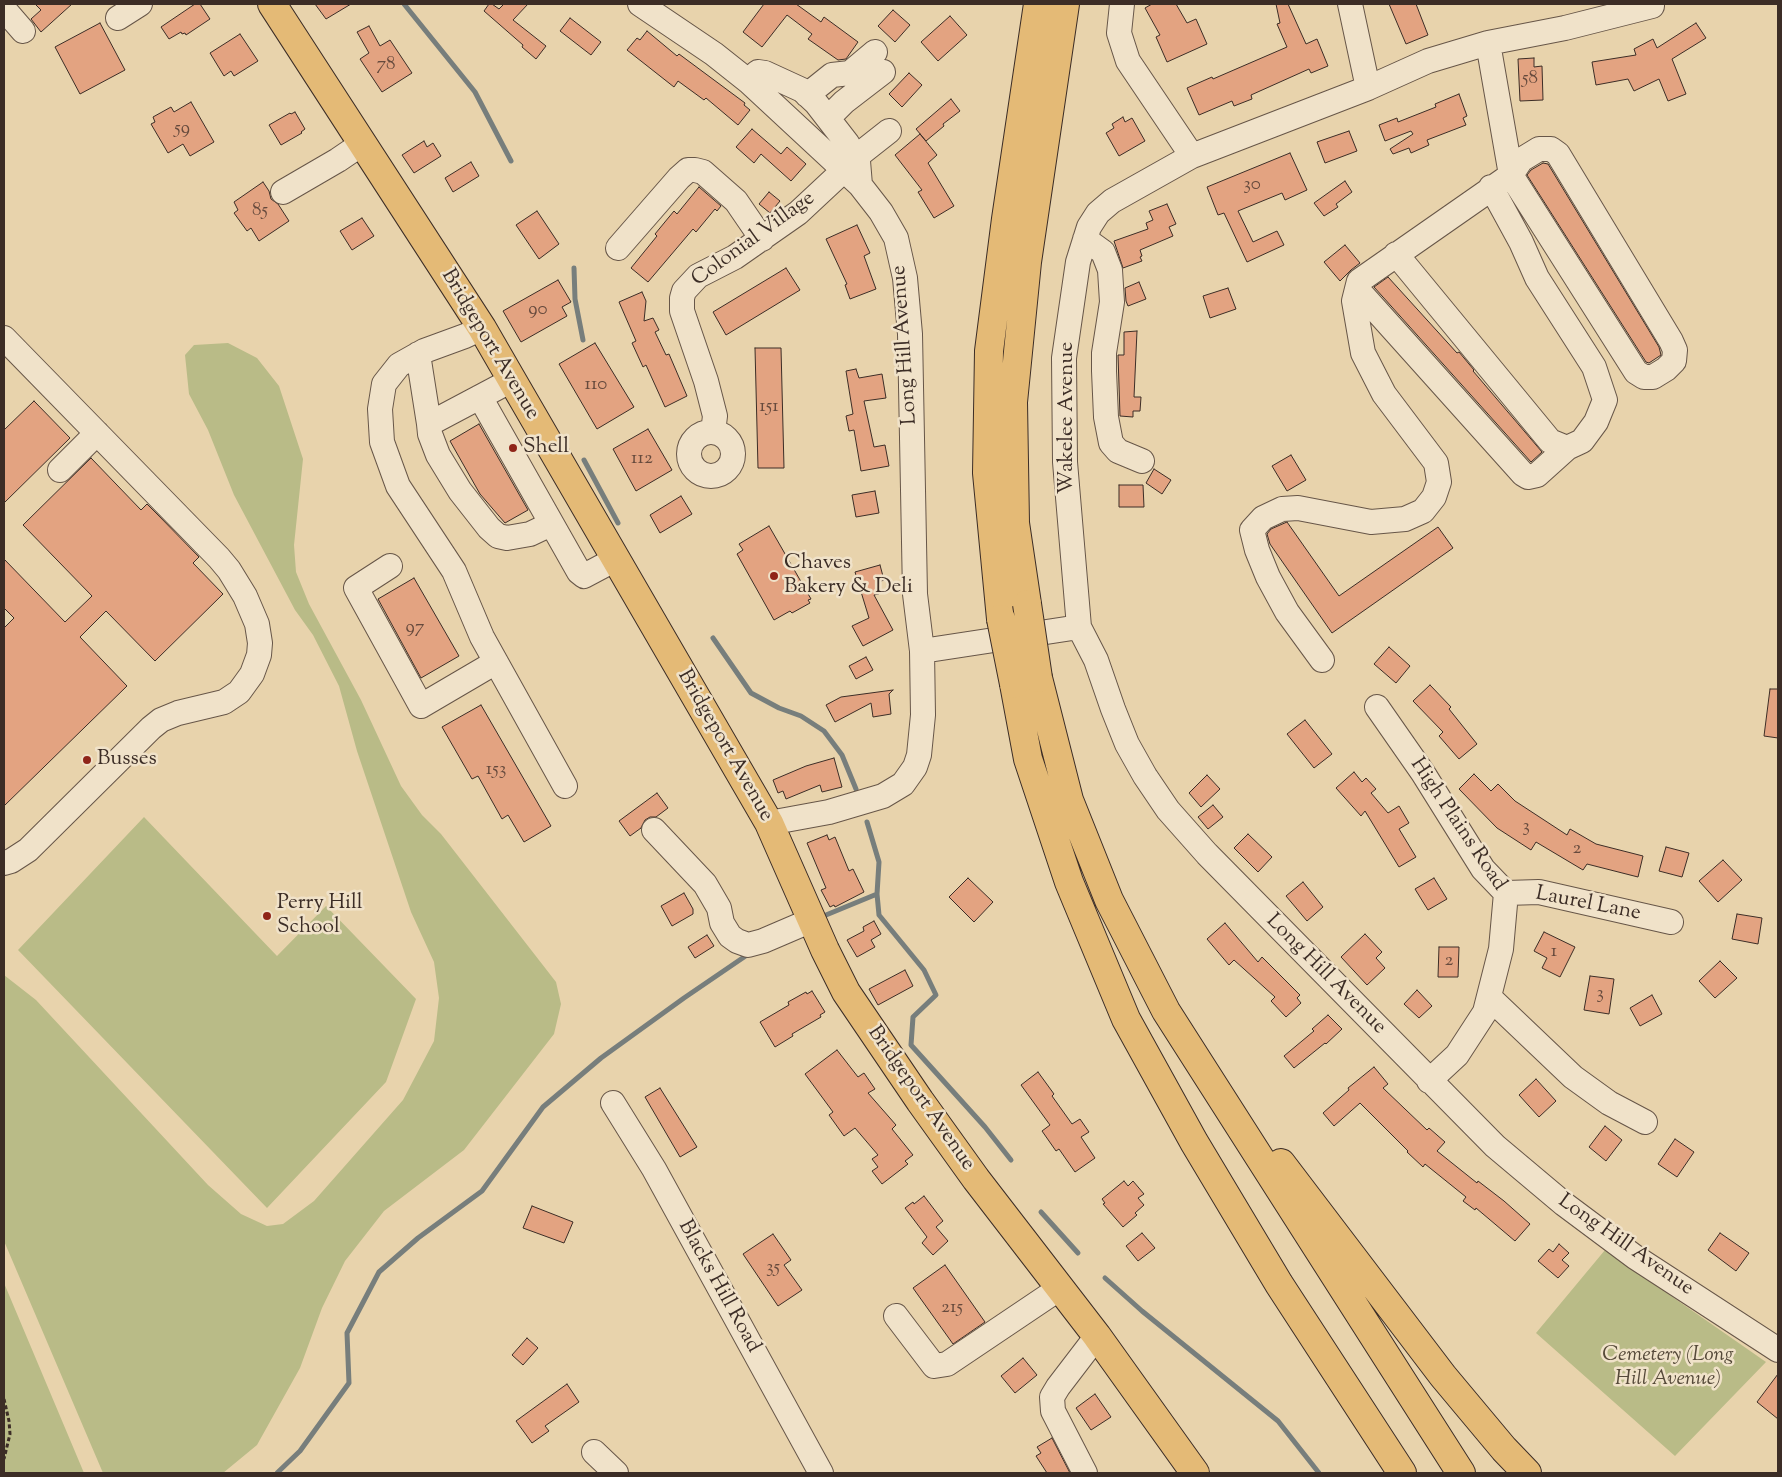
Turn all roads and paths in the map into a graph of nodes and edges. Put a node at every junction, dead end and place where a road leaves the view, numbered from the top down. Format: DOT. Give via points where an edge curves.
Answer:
graph roads {
  1 [pos="140,4"];
  2 [pos="272,4"];
  3 [pos="640,4"];
  4 [pos="1038,4"];
  5 [pos="1065,4"];
  6 [pos="1122,4"];
  7 [pos="1350,4"];
  8 [pos="1652,6"];
  9 [pos="4,9"];
  10 [pos="118,18"];
  11 [pos="23,31"];
  12 [pos="1488,43"];
  13 [pos="748,81"];
  14 [pos="1368,88"];
  15 [pos="807,95"];
  16 [pos="828,118"];
  17 [pos="889,131"];
  18 [pos="363,144"];
  19 [pos="1192,156"];
  20 [pos="853,171"];
  21 [pos="1511,174"];
  22 [pos="1491,188"];
  23 [pos="283,192"];
  24 [pos="762,239"];
  25 [pos="1086,240"];
  26 [pos="618,248"];
  27 [pos="1396,254"];
  28 [pos="1357,289"];
  29 [pos="482,328"];
  30 [pos="8,351"];
  31 [pos="418,354"];
  32 [pos="512,380"];
  33 [pos="480,397"];
  34 [pos="429,424"];
  35 [pos="713,432"];
  36 [pos="97,433"];
  37 [pos="1567,448"];
  38 [pos="1142,461"];
  39 [pos="60,470"];
  40 [pos="551,524"];
  41 [pos="616,559"];
  42 [pos="390,566"];
  43 [pos="1079,628"];
  44 [pos="922,651"];
  45 [pos="1322,660"];
  46 [pos="496,662"];
  47 [pos="1026,681"];
  48 [pos="1377,707"];
  49 [pos="565,786"];
  50 [pos="769,824"];
  51 [pos="654,830"];
  52 [pos="4,862"];
  53 [pos="1506,893"];
  54 [pos="812,920"];
  55 [pos="1670,922"];
  56 [pos="1489,997"];
  57 [pos="1166,1011"];
  58 [pos="1429,1080"];
  59 [pos="613,1103"];
  60 [pos="1645,1122"];
  61 [pos="1060,1288"];
  62 [pos="896,1316"];
  63 [pos="1097,1336"];
  64 [pos="1778,1350"];
  65 [pos="4,1399"];
  66 [pos="594,1452"];
  67 [pos="4,1459"];
  68 [pos="616,1473"];
  69 [pos="821,1473"];
  70 [pos="1085,1473"];
  71 [pos="1195,1473"];
  72 [pos="1402,1473"];
  73 [pos="1461,1473"];
  74 [pos="1527,1473"];
  1 -- 10 [label="street"];
  2 -- 18 [label="main road, Bridgeport Avenue"];
  3 -- 13 [label="street, Long Hill Avenue"];
  4 -- 47 [label="main road, bridge" via="989,352 987,474 1001,618"];
  5 -- 47 [label="main road, bridge" via="1027,262 1013,402 1015,523 1027,604"];
  6 -- 19 [label="street" via="1120,33 1128,60"];
  7 -- 14 [label="street"];
  8 -- 12 [label="street, Wakelee Avenue"];
  9 -- 11 [label="street"];
  12 -- 14 [label="street, Wakelee Avenue" via="1428,61"];
  12 -- 21 [label="street"];
  13 -- 15 [label="street" via="758,72 765,73"];
  13 -- 20 [label="street, Long Hill Avenue"];
  14 -- 19 [label="street, Wakelee Avenue"];
  15 -- 16 [label="street"];
  15 -- 16 [label="street" via="832,75 850,73 879,62"];
  16 -- 20 [label="street"];
  17 -- 20 [label="street, Colonial Village"];
  18 -- 23 [label="street"];
  18 -- 29 [label="main road, Bridgeport Avenue"];
  19 -- 25 [label="street, Wakelee Avenue" via="1112,201 1098,213"];
  20 -- 24 [label="street, Colonial Village"];
  20 -- 44 [label="street, Long Hill Avenue" via="896,238 905,278 910,334 915,594"];
  21 -- 21 [label="street" via="1636,372 1644,377 1653,377 1666,369 1674,361 1675,350 1671,341 1558,154 1551,149 1539,148 1521,160"];
  21 -- 22 [label="street"];
  22 -- 27 [label="street"];
  22 -- 37 [label="street" via="1522,242 1537,278 1594,367 1605,400 1596,422 1582,441"];
  24 -- 26 [label="street" via="736,201 703,172 688,170"];
  24 -- 35 [label="street, Colonial Village" via="736,258 698,276 682,298 682,311 715,416"];
  25 -- 38 [label="street" via="1103,252 1110,270 1112,302 1104,371 1111,443 1118,451"];
  25 -- 43 [label="street, Wakelee Avenue" via="1078,262 1064,358 1065,462"];
  27 -- 28 [label="street" via="1359,281"];
  27 -- 37 [label="street" via="1550,441"];
  28 -- 37 [label="street" via="1523,474 1528,477 1537,474"];
  28 -- 45 [label="street" via="1354,301 1363,353 1384,394 1436,463 1439,482 1434,497 1423,511 1405,519 1371,522 1298,508 1282,509 1262,518 1252,530 1271,584"];
  29 -- 31 [label="street"];
  29 -- 32 [label="main road, Bridgeport Avenue"];
  30 -- 36 [label="street"];
  31 -- 34 [label="street"];
  31 -- 46 [label="street" via="399,364 384,384 380,409 382,442 398,486 454,571"];
  32 -- 33 [label="street"];
  32 -- 41 [label="main road, Bridgeport Avenue"];
  33 -- 34 [label="street"];
  33 -- 40 [label="street"];
  34 -- 40 [label="street" via="438,455 488,528 507,538 530,534"];
  36 -- 39 [label="street"];
  36 -- 52 [label="street" via="229,570 257,624 260,643 256,664 239,692 224,702 170,716 151,728 28,850"];
  40 -- 41 [label="street" via="584,576"];
  41 -- 50 [label="main road, Bridgeport Avenue"];
  42 -- 46 [label="street" via="356,588 422,706"];
  43 -- 44 [label="street"];
  43 -- 58 [label="street, Long Hill Avenue" via="1096,660 1127,744 1168,810 1207,854"];
  44 -- 50 [label="street, Long Hill Avenue" via="922,740 915,767 903,784 883,796 829,812"];
  46 -- 49 [label="street"];
  47 -- 57 [label="main road" via="1109,900"];
  47 -- 72 [label="main road" via="1028,759 1069,882 1126,1019 1194,1142 1279,1284"];
  48 -- 53 [label="street, High Plains Road" via="1483,869"];
  50 -- 54 [label="main road, Bridgeport Avenue"];
  51 -- 54 [label="street" via="705,884 719,908 722,923 737,941 748,945 763,941"];
  53 -- 55 [label="street, Laurel Lane" via="1539,892"];
  53 -- 56 [label="street, High Plains Road" via="1501,949"];
  54 -- 61 [label="main road, Bridgeport Avenue" via="846,992 870,1030 976,1179"];
  56 -- 58 [label="street, High Plains Road" via="1485,1012 1457,1054"];
  56 -- 60 [label="street" via="1573,1077"];
  57 -- 73 [label="main road"];
  57 -- 74 [label="main road" via="1443,1376"];
  58 -- 64 [label="street, Long Hill Avenue" via="1495,1146 1564,1204 1635,1257"];
  59 -- 69 [label="street, Blacks Hill Road" via="654,1169"];
  61 -- 62 [label="street" via="948,1364 934,1366"];
  61 -- 63 [label="main road, Bridgeport Avenue"];
  63 -- 70 [label="street" via="1052,1397 1053,1411"];
  63 -- 71 [label="main road, Bridgeport Avenue"];
  65 -- 67 [label="path" via="10,1434"];
  66 -- 68 [label="street"];
}
